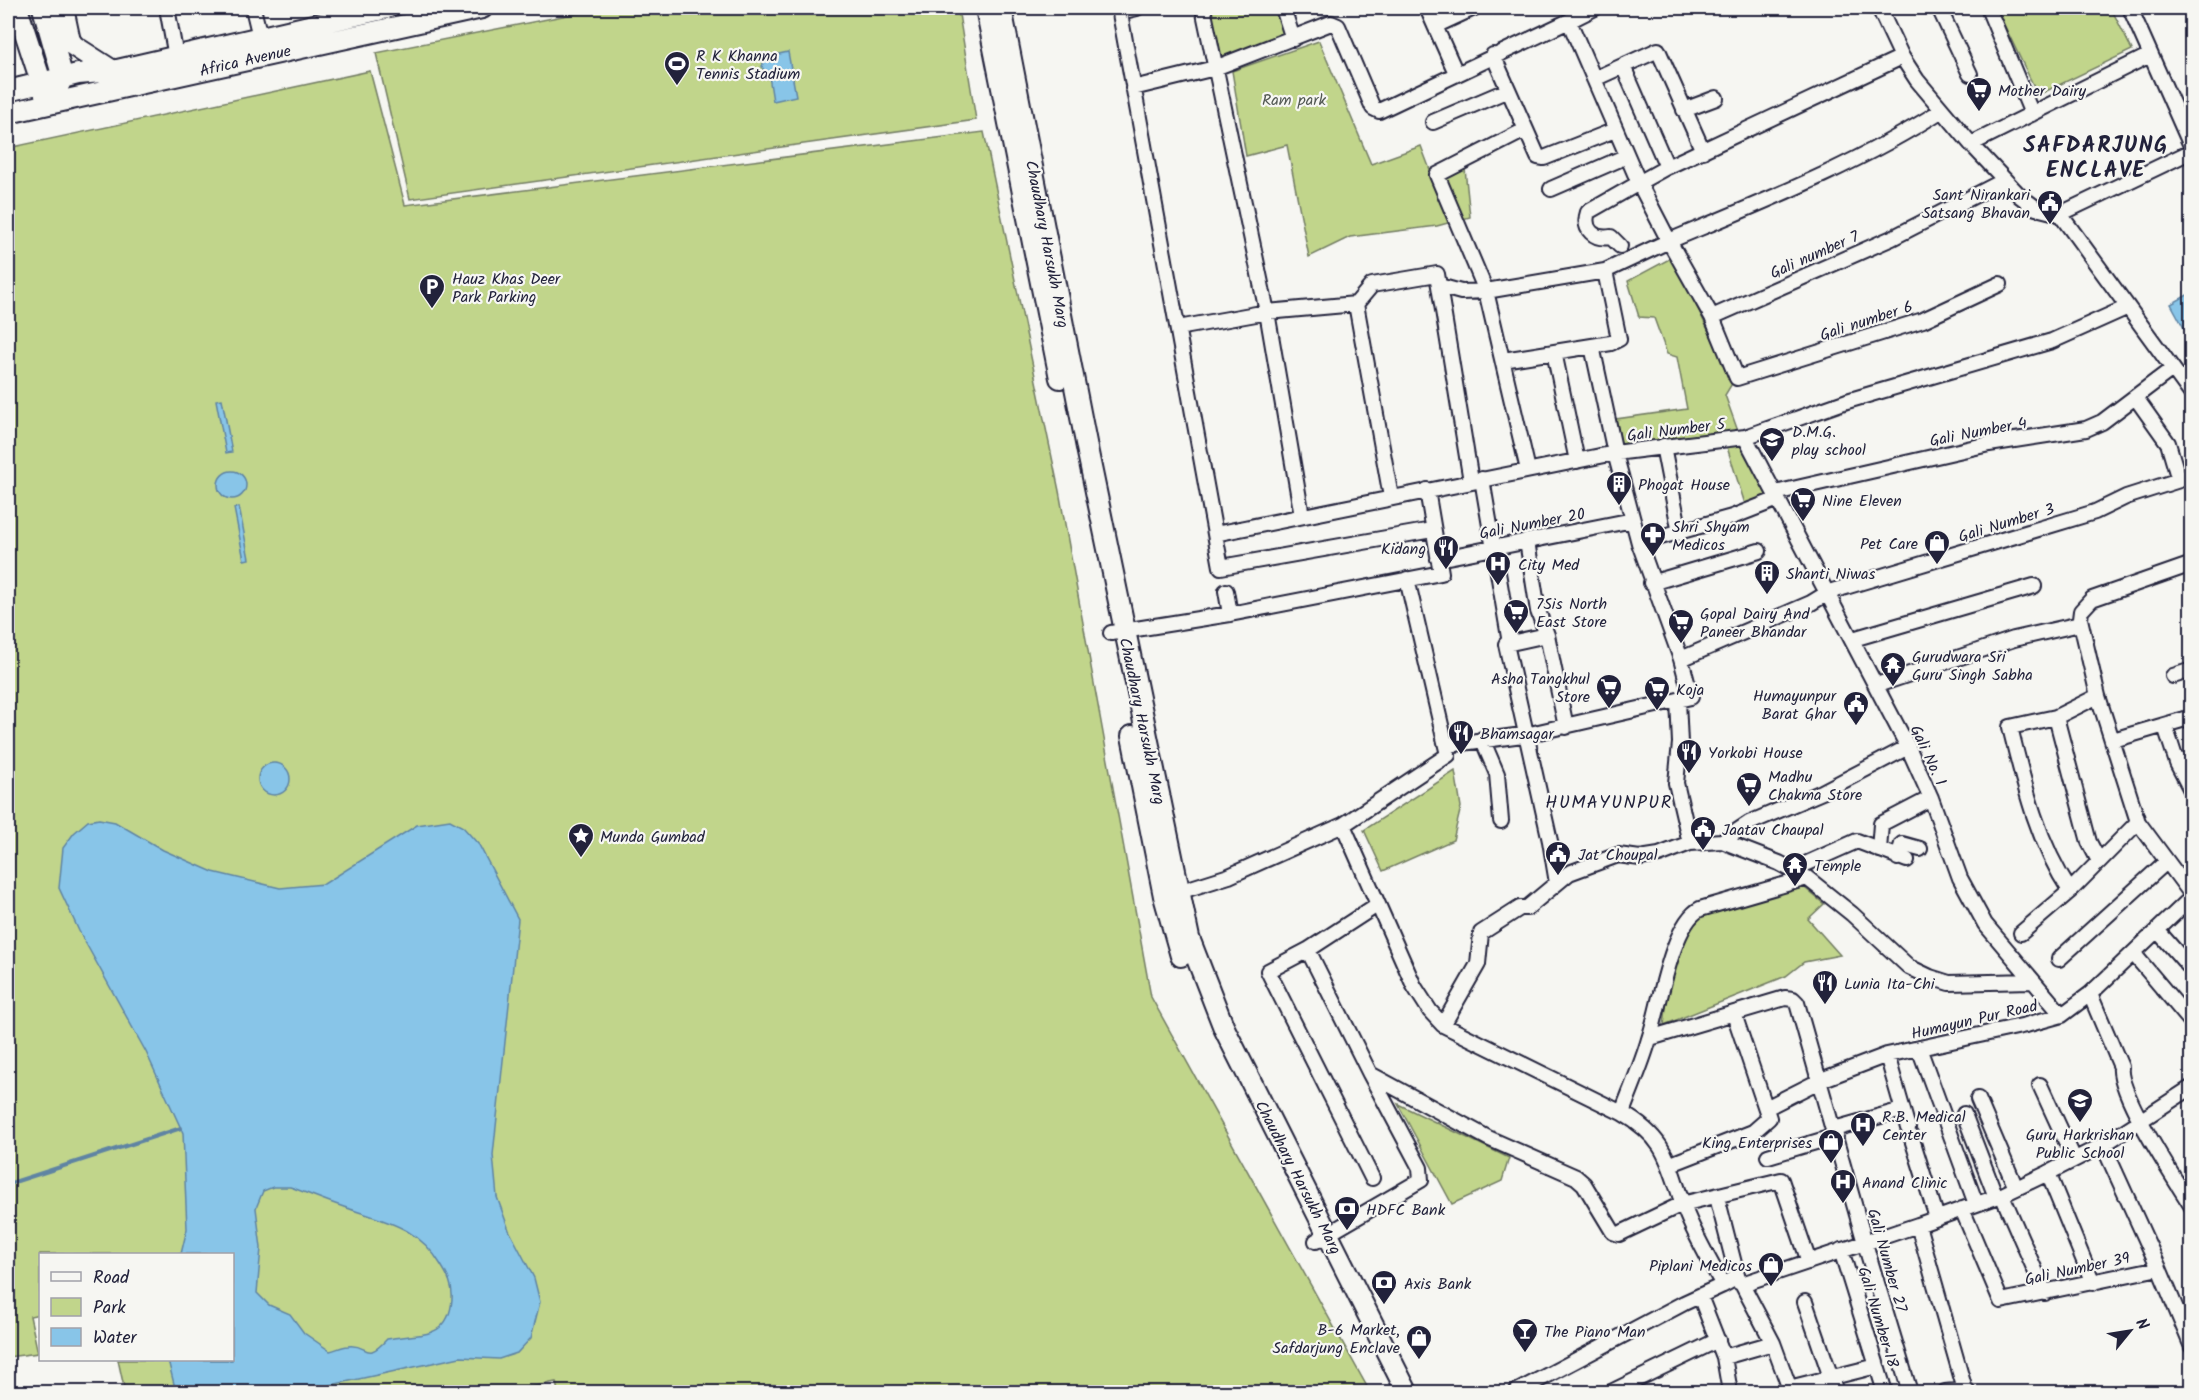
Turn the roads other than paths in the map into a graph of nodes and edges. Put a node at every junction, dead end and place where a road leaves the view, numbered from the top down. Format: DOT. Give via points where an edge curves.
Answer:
graph roads {
  1 [pos="17,8"];
  2 [pos="44,8"];
  3 [pos="66,8"];
  4 [pos="166,8"];
  5 [pos="253,8"];
  6 [pos="387,8"];
  7 [pos="482,8"];
  8 [pos="986,8"];
  9 [pos="1001,8"];
  10 [pos="1137,8"];
  11 [pos="1203,8"];
  12 [pos="1283,8"];
  13 [pos="1427,8"];
  14 [pos="1474,8"];
  15 [pos="1595,8"];
  16 [pos="1879,8"];
  17 [pos="1939,8"];
  18 [pos="1988,8"];
  19 [pos="2130,8"];
  20 [pos="1119,10"];
  21 [pos="346,13"];
  22 [pos="1569,21"];
  23 [pos="1435,26"];
  24 [pos="260,37"];
  25 [pos="1293,39"];
  26 [pos="74,46"];
  27 [pos="1493,55"];
  28 [pos="2150,55"];
  29 [pos="176,57"];
  30 [pos="1902,57"];
  31 [pos="1623,66"];
  32 [pos="1215,68"];
  33 [pos="113,71"];
  34 [pos="1456,74"];
  35 [pos="1970,74"];
  36 [pos="63,78"];
  37 [pos="1594,79"];
  38 [pos="44,83"];
  39 [pos="1133,88"];
  40 [pos="1508,90"];
  41 [pos="8,91"];
  42 [pos="1716,98"];
  43 [pos="47,105"];
  44 [pos="1684,110"];
  45 [pos="1942,110"];
  46 [pos="8,113"];
  47 [pos="2032,114"];
  48 [pos="1433,122"];
  49 [pos="1525,130"];
  50 [pos="1615,130"];
  51 [pos="1971,144"];
  52 [pos="2192,149"];
  53 [pos="1703,151"];
  54 [pos="1627,156"];
  55 [pos="1032,167"];
  56 [pos="1667,167"];
  57 [pos="2005,180"];
  58 [pos="1640,183"];
  59 [pos="1551,189"];
  60 [pos="2060,214"];
  61 [pos="1669,241"];
  62 [pos="1620,246"];
  63 [pos="1605,271"];
  64 [pos="2000,284"];
  65 [pos="1439,286"];
  66 [pos="1486,291"];
  67 [pos="1356,304"];
  68 [pos="2128,307"];
  69 [pos="1267,312"];
  70 [pos="1712,317"];
  71 [pos="1178,328"];
  72 [pos="1592,346"];
  73 [pos="1554,352"];
  74 [pos="1503,360"];
  75 [pos="2172,369"];
  76 [pos="2192,395"];
  77 [pos="2136,398"];
  78 [pos="1745,437"];
  79 [pos="1663,446"];
  80 [pos="1615,453"];
  81 [pos="1577,461"];
  82 [pos="1528,470"];
  83 [pos="2185,478"];
  84 [pos="1477,480"];
  85 [pos="1427,490"];
  86 [pos="1777,496"];
  87 [pos="1391,497"];
  88 [pos="1302,516"];
  89 [pos="1633,520"];
  90 [pos="1432,530"];
  91 [pos="1680,533"];
  92 [pos="1215,534"];
  93 [pos="1527,540"];
  94 [pos="1639,543"];
  95 [pos="1494,547"];
  96 [pos="1759,551"];
  97 [pos="1438,559"];
  98 [pos="2192,564"];
  99 [pos="1407,579"];
  100 [pos="1651,583"];
  101 [pos="2034,586"];
  102 [pos="1226,591"];
  103 [pos="1828,592"];
  104 [pos="1230,614"];
  105 [pos="2080,624"];
  106 [pos="1118,632"];
  107 [pos="1547,635"];
  108 [pos="1852,639"];
  109 [pos="1510,643"];
  110 [pos="1681,659"];
  111 [pos="2192,670"];
  112 [pos="2173,676"];
  113 [pos="1877,685"];
  114 [pos="2098,696"];
  115 [pos="1678,700"];
  116 [pos="2056,717"];
  117 [pos="2192,717"];
  118 [pos="2165,726"];
  119 [pos="1566,727"];
  120 [pos="1526,735"];
  121 [pos="1482,739"];
  122 [pos="2113,740"];
  123 [pos="1447,745"];
  124 [pos="1908,747"];
  125 [pos="2192,758"];
  126 [pos="2177,763"];
  127 [pos="2192,792"];
  128 [pos="1931,798"];
  129 [pos="1501,821"];
  130 [pos="2138,822"];
  131 [pos="1344,825"];
  132 [pos="1722,841"];
  133 [pos="1690,843"];
  134 [pos="1920,849"];
  135 [pos="1879,850"];
  136 [pos="2099,861"];
  137 [pos="2166,862"];
  138 [pos="1792,870"];
  139 [pos="1807,878"];
  140 [pos="1557,883"];
  141 [pos="2070,891"];
  142 [pos="1171,894"];
  143 [pos="2192,896"];
  144 [pos="1377,905"];
  145 [pos="2157,930"];
  146 [pos="2021,933"];
  147 [pos="1308,950"];
  148 [pos="2133,952"];
  149 [pos="2059,959"];
  150 [pos="2192,970"];
  151 [pos="2031,981"];
  152 [pos="2090,994"];
  153 [pos="1734,1014"];
  154 [pos="2062,1015"];
  155 [pos="2192,1023"];
  156 [pos="1443,1025"];
  157 [pos="1650,1038"];
  158 [pos="1919,1048"];
  159 [pos="1887,1055"];
  160 [pos="1370,1074"];
  161 [pos="1821,1080"];
  162 [pos="2040,1085"];
  163 [pos="2192,1087"];
  164 [pos="1978,1099"];
  165 [pos="1766,1108"];
  166 [pos="1902,1110"];
  167 [pos="1622,1113"];
  168 [pos="1964,1114"];
  169 [pos="2140,1119"];
  170 [pos="1835,1133"];
  171 [pos="2103,1145"];
  172 [pos="1768,1156"];
  173 [pos="2074,1159"];
  174 [pos="1671,1164"];
  175 [pos="2048,1173"];
  176 [pos="1372,1178"];
  177 [pos="2016,1188"];
  178 [pos="1999,1196"];
  179 [pos="1717,1197"];
  180 [pos="1683,1204"];
  181 [pos="1976,1204"];
  182 [pos="2192,1207"];
  183 [pos="1962,1209"];
  184 [pos="1937,1218"];
  185 [pos="1918,1226"];
  186 [pos="1322,1238"];
  187 [pos="1865,1243"];
  188 [pos="1841,1250"];
  189 [pos="1809,1262"];
  190 [pos="2159,1268"];
  191 [pos="1740,1282"];
  192 [pos="2093,1283"];
  193 [pos="1723,1285"];
  194 [pos="2045,1293"];
  195 [pos="1700,1296"];
  196 [pos="1805,1302"];
  197 [pos="1718,1340"];
  198 [pos="1773,1343"];
  199 [pos="2192,1347"];
  200 [pos="1724,1357"];
  201 [pos="1877,1366"];
  202 [pos="1834,1386"];
  203 [pos="1729,1389"];
  204 [pos="1790,1390"];
  205 [pos="1967,1391"];
  206 [pos="1393,1392"];
  207 [pos="1407,1392"];
  208 [pos="1519,1392"];
  209 [pos="1611,1392"];
  210 [pos="1715,1392"];
  211 [pos="1885,1392"];
  212 [pos="1911,1392"];
  213 [pos="1945,1392"];
  1 -- 38 [label="street"];
  2 -- 26 [label="street"];
  2 -- 36 [label="street"];
  3 -- 26 [label="street"];
  4 -- 29 [label="street"];
  5 -- 24 [label="street"];
  6 -- 21 [label="street, Africa Avenue"];
  7 -- 43 [label="street, Africa Avenue"];
  8 -- 55 [label="street, Chaudhary Harsukh Marg"];
  9 -- 55 [label="street, Chaudhary Harsukh Marg"];
  10 -- 20 [label="street"];
  11 -- 32 [label="street"];
  12 -- 25 [label="street"];
  13 -- 23 [label="street"];
  14 -- 23 [label="street"];
  15 -- 22 [label="street"];
  16 -- 30 [label="street"];
  17 -- 35 [label="street"];
  18 -- 47 [label="street"];
  19 -- 28 [label="street"];
  20 -- 39 [label="street"];
  21 -- 24 [label="street, Africa Avenue"];
  22 -- 27 [label="street"];
  22 -- 37 [label="street"];
  23 -- 34 [label="street"];
  24 -- 29 [label="street, Africa Avenue"];
  25 -- 32 [label="street"];
  25 -- 34 [label="street" via="1327,24 1338,26 1373,108 1379,111"];
  26 -- 33 [label="street"];
  27 -- 34 [label="street"];
  27 -- 40 [label="street"];
  28 -- 47 [label="street"];
  28 -- 52 [label="street"];
  29 -- 33 [label="street, Africa Avenue"];
  30 -- 45 [label="street"];
  30 -- 53 [label="street"];
  31 -- 37 [label="street"];
  31 -- 44 [label="street" via="1658,50"];
  31 -- 56 [label="street"];
  32 -- 39 [label="street"];
  32 -- 69 [label="street"];
  33 -- 36 [label="street, Africa Avenue"];
  36 -- 38 [label="street, Africa Avenue"];
  36 -- 43 [label="street"];
  37 -- 50 [label="street"];
  38 -- 41 [label="street, Africa Avenue"];
  38 -- 43 [label="street"];
  39 -- 71 [label="street"];
  40 -- 48 [label="street"];
  40 -- 49 [label="street"];
  42 -- 44 [label="street"];
  43 -- 46 [label="street, Africa Avenue"];
  44 -- 53 [label="street"];
  45 -- 51 [label="street"];
  45 -- 61 [label="street" via="1895,141"];
  47 -- 51 [label="street"];
  49 -- 50 [label="street" via="1536,155 1544,158"];
  49 -- 66 [label="street" via="1437,175"];
  50 -- 54 [label="street"];
  51 -- 57 [label="street"];
  52 -- 60 [label="street"];
  53 -- 56 [label="street"];
  54 -- 58 [label="street"];
  54 -- 59 [label="street"];
  55 -- 106 [label="street, Chaudhary Harsukh Marg"];
  56 -- 58 [label="street"];
  57 -- 60 [label="street" via="2036,208"];
  57 -- 70 [label="street, Gali number 7" via="1892,238"];
  58 -- 61 [label="street"];
  58 -- 62 [label="street" via="1588,212 1586,217 1592,235 1611,237"];
  60 -- 68 [label="street"];
  61 -- 63 [label="street"];
  61 -- 70 [label="street"];
  63 -- 66 [label="street"];
  63 -- 72 [label="street" via="1620,334 1615,341"];
  64 -- 70 [label="street, Gali number 6" via="1923,320 1737,378"];
  65 -- 66 [label="street" via="1461,292"];
  65 -- 67 [label="street" via="1437,274 1372,285"];
  65 -- 84 [label="street"];
  66 -- 74 [label="street"];
  67 -- 69 [label="street"];
  67 -- 87 [label="street"];
  68 -- 75 [label="street"];
  68 -- 78 [label="street, Gali Number 5" via="2052,341 1847,401"];
  69 -- 71 [label="street"];
  69 -- 88 [label="street"];
  71 -- 92 [label="street"];
  72 -- 73 [label="street"];
  72 -- 80 [label="street"];
  73 -- 74 [label="street"];
  73 -- 81 [label="street"];
  74 -- 82 [label="street"];
  75 -- 76 [label="street"];
  75 -- 77 [label="street, Gali Number 4"];
  77 -- 83 [label="street" via="2168,443"];
  77 -- 86 [label="street, Gali Number 4" via="2086,429 1989,444"];
  78 -- 79 [label="street, Gali Number 5"];
  78 -- 86 [label="street, Gali No. 1"];
  79 -- 80 [label="street, Gali Number 5"];
  79 -- 91 [label="street"];
  80 -- 81 [label="street, Gali Number 5"];
  80 -- 89 [label="street"];
  81 -- 82 [label="street, Gali Number 5"];
  82 -- 84 [label="street, Gali Number 5"];
  83 -- 103 [label="street, Gali Number 3" via="2126,497 2095,512"];
  84 -- 85 [label="street, Gali Number 5"];
  84 -- 95 [label="street"];
  85 -- 87 [label="street, Gali Number 5"];
  85 -- 90 [label="street"];
  86 -- 91 [label="street, Gali Number 4"];
  86 -- 103 [label="street, Gali No. 1"];
  87 -- 88 [label="street, Gali Number 5"];
  88 -- 92 [label="street, Gali Number 5"];
  89 -- 93 [label="street, Gali Number 20"];
  89 -- 94 [label="street"];
  90 -- 92 [label="street" via="1221,567"];
  90 -- 97 [label="street"];
  91 -- 94 [label="street, Gali Number 4"];
  93 -- 95 [label="street, Gali Number 20"];
  93 -- 107 [label="street" via="1538,611"];
  94 -- 100 [label="street"];
  95 -- 97 [label="street, Gali Number 20"];
  95 -- 109 [label="street"];
  96 -- 100 [label="street"];
  97 -- 99 [label="street" via="1441,573"];
  98 -- 105 [label="street" via="2092,599 2081,611"];
  99 -- 104 [label="street"];
  99 -- 123 [label="street"];
  100 -- 110 [label="street"];
  101 -- 108 [label="street"];
  102 -- 104 [label="street"];
  103 -- 108 [label="street, Gali No. 1"];
  103 -- 110 [label="street, Gali Number 3"];
  104 -- 106 [label="street"];
  105 -- 113 [label="street" via="2014,639"];
  105 -- 114 [label="street"];
  106 -- 142 [label="street, Chaudhary Harsukh Marg"];
  107 -- 109 [label="street"];
  107 -- 119 [label="street"];
  108 -- 113 [label="street, Gali No. 1"];
  109 -- 120 [label="street" via="1506,644"];
  110 -- 115 [label="street" via="1691,697"];
  111 -- 112 [label="street"];
  113 -- 124 [label="street, Gali No. 1"];
  114 -- 116 [label="street"];
  114 -- 122 [label="street"];
  115 -- 119 [label="street"];
  115 -- 133 [label="street" via="1680,743 1676,783"];
  116 -- 136 [label="street" via="2090,843"];
  116 -- 141 [label="street" via="2010,727 2040,835"];
  117 -- 118 [label="street"];
  118 -- 122 [label="street"];
  118 -- 126 [label="street"];
  119 -- 120 [label="street"];
  120 -- 121 [label="street"];
  120 -- 140 [label="street"];
  121 -- 123 [label="street"];
  121 -- 129 [label="street" via="1497,774"];
  122 -- 130 [label="street"];
  123 -- 131 [label="street" via="1445,759"];
  124 -- 128 [label="street, Gali No. 1"];
  124 -- 132 [label="street" via="1822,792 1749,823"];
  125 -- 126 [label="street"];
  126 -- 127 [label="street"];
  128 -- 135 [label="street" via="1881,824"];
  128 -- 151 [label="street, Gali No. 1" via="1943,835 1985,924"];
  130 -- 136 [label="street"];
  130 -- 137 [label="street"];
  131 -- 142 [label="street" via="1229,876"];
  131 -- 144 [label="street"];
  132 -- 133 [label="street"];
  132 -- 138 [label="street"];
  133 -- 140 [label="street" via="1659,855 1618,855 1569,873"];
  134 -- 135 [label="street" via="1902,844 1903,859"];
  135 -- 138 [label="street" via="1857,841"];
  136 -- 141 [label="street"];
  137 -- 143 [label="street"];
  137 -- 149 [label="street"];
  138 -- 139 [label="street"];
  139 -- 151 [label="street" via="1909,967 1930,977 1949,983"];
  139 -- 157 [label="street" via="1700,909 1691,916 1665,971"];
  140 -- 156 [label="street" via="1527,908 1520,908 1481,933 1478,964"];
  141 -- 146 [label="street"];
  142 -- 186 [label="street, Chaudhary Harsukh Marg" via="1212,1001"];
  143 -- 145 [label="street, Humayun Pur Road"];
  144 -- 147 [label="street"];
  144 -- 156 [label="street" via="1414,986"];
  145 -- 148 [label="street, Humayun Pur Road"];
  145 -- 150 [label="street"];
  147 -- 160 [label="street"];
  147 -- 176 [label="street" via="1268,971"];
  148 -- 152 [label="street, Humayun Pur Road"];
  148 -- 155 [label="street"];
  151 -- 154 [label="street, Gali No. 1"];
  152 -- 154 [label="street, Humayun Pur Road"];
  152 -- 169 [label="street"];
  153 -- 157 [label="street"];
  153 -- 161 [label="street, Gali Number 27" via="1793,999"];
  153 -- 165 [label="street"];
  154 -- 158 [label="street, Humayun Pur Road"];
  156 -- 167 [label="street"];
  157 -- 167 [label="street"];
  158 -- 159 [label="street, Humayun Pur Road"];
  158 -- 181 [label="street"];
  159 -- 161 [label="street, Humayun Pur Road"];
  159 -- 166 [label="street"];
  160 -- 180 [label="street" via="1488,1138 1576,1177 1616,1234"];
  160 -- 186 [label="street" via="1420,1168 1421,1180"];
  161 -- 165 [label="street, Humayun Pur Road"];
  161 -- 170 [label="street, Gali Number 27"];
  162 -- 173 [label="street"];
  163 -- 169 [label="street"];
  164 -- 177 [label="street"];
  165 -- 174 [label="street" via="1769,1118 1753,1132"];
  166 -- 170 [label="street"];
  166 -- 184 [label="street"];
  167 -- 174 [label="street" via="1654,1135"];
  168 -- 178 [label="street"];
  169 -- 171 [label="street"];
  169 -- 182 [label="street"];
  170 -- 172 [label="street"];
  170 -- 187 [label="street, Gali Number 27"];
  171 -- 173 [label="street"];
  171 -- 190 [label="street"];
  173 -- 175 [label="street"];
  174 -- 180 [label="street"];
  175 -- 177 [label="street"];
  175 -- 192 [label="street"];
  177 -- 178 [label="street"];
  178 -- 181 [label="street"];
  178 -- 194 [label="street"];
  179 -- 180 [label="street"];
  179 -- 189 [label="street" via="1781,1180"];
  179 -- 191 [label="street"];
  180 -- 193 [label="street"];
  181 -- 183 [label="street"];
  183 -- 184 [label="street"];
  183 -- 194 [label="street, Gali Number 39" via="2001,1301"];
  184 -- 185 [label="street"];
  185 -- 187 [label="street"];
  185 -- 205 [label="street"];
  186 -- 206 [label="street, Chaudhary Harsukh Marg"];
  186 -- 207 [label="street, Chaudhary Harsukh Marg"];
  187 -- 188 [label="street"];
  187 -- 212 [label="street, Gali Number 27"];
  188 -- 189 [label="street"];
  188 -- 201 [label="street, Gali Number 18"];
  189 -- 191 [label="street"];
  190 -- 192 [label="street, Gali Number 39"];
  190 -- 199 [label="street"];
  191 -- 193 [label="street" via="1734,1279"];
  191 -- 198 [label="street"];
  192 -- 194 [label="street, Gali Number 39"];
  193 -- 195 [label="street"];
  195 -- 197 [label="street"];
  195 -- 208 [label="street"];
  196 -- 202 [label="street"];
  197 -- 200 [label="street"];
  197 -- 209 [label="street"];
  198 -- 200 [label="street"];
  198 -- 204 [label="street"];
  200 -- 203 [label="street"];
  201 -- 202 [label="street"];
  201 -- 211 [label="street, Gali Number 18"];
  202 -- 204 [label="street"];
  203 -- 210 [label="street"];
  205 -- 213 [label="street"];
}
